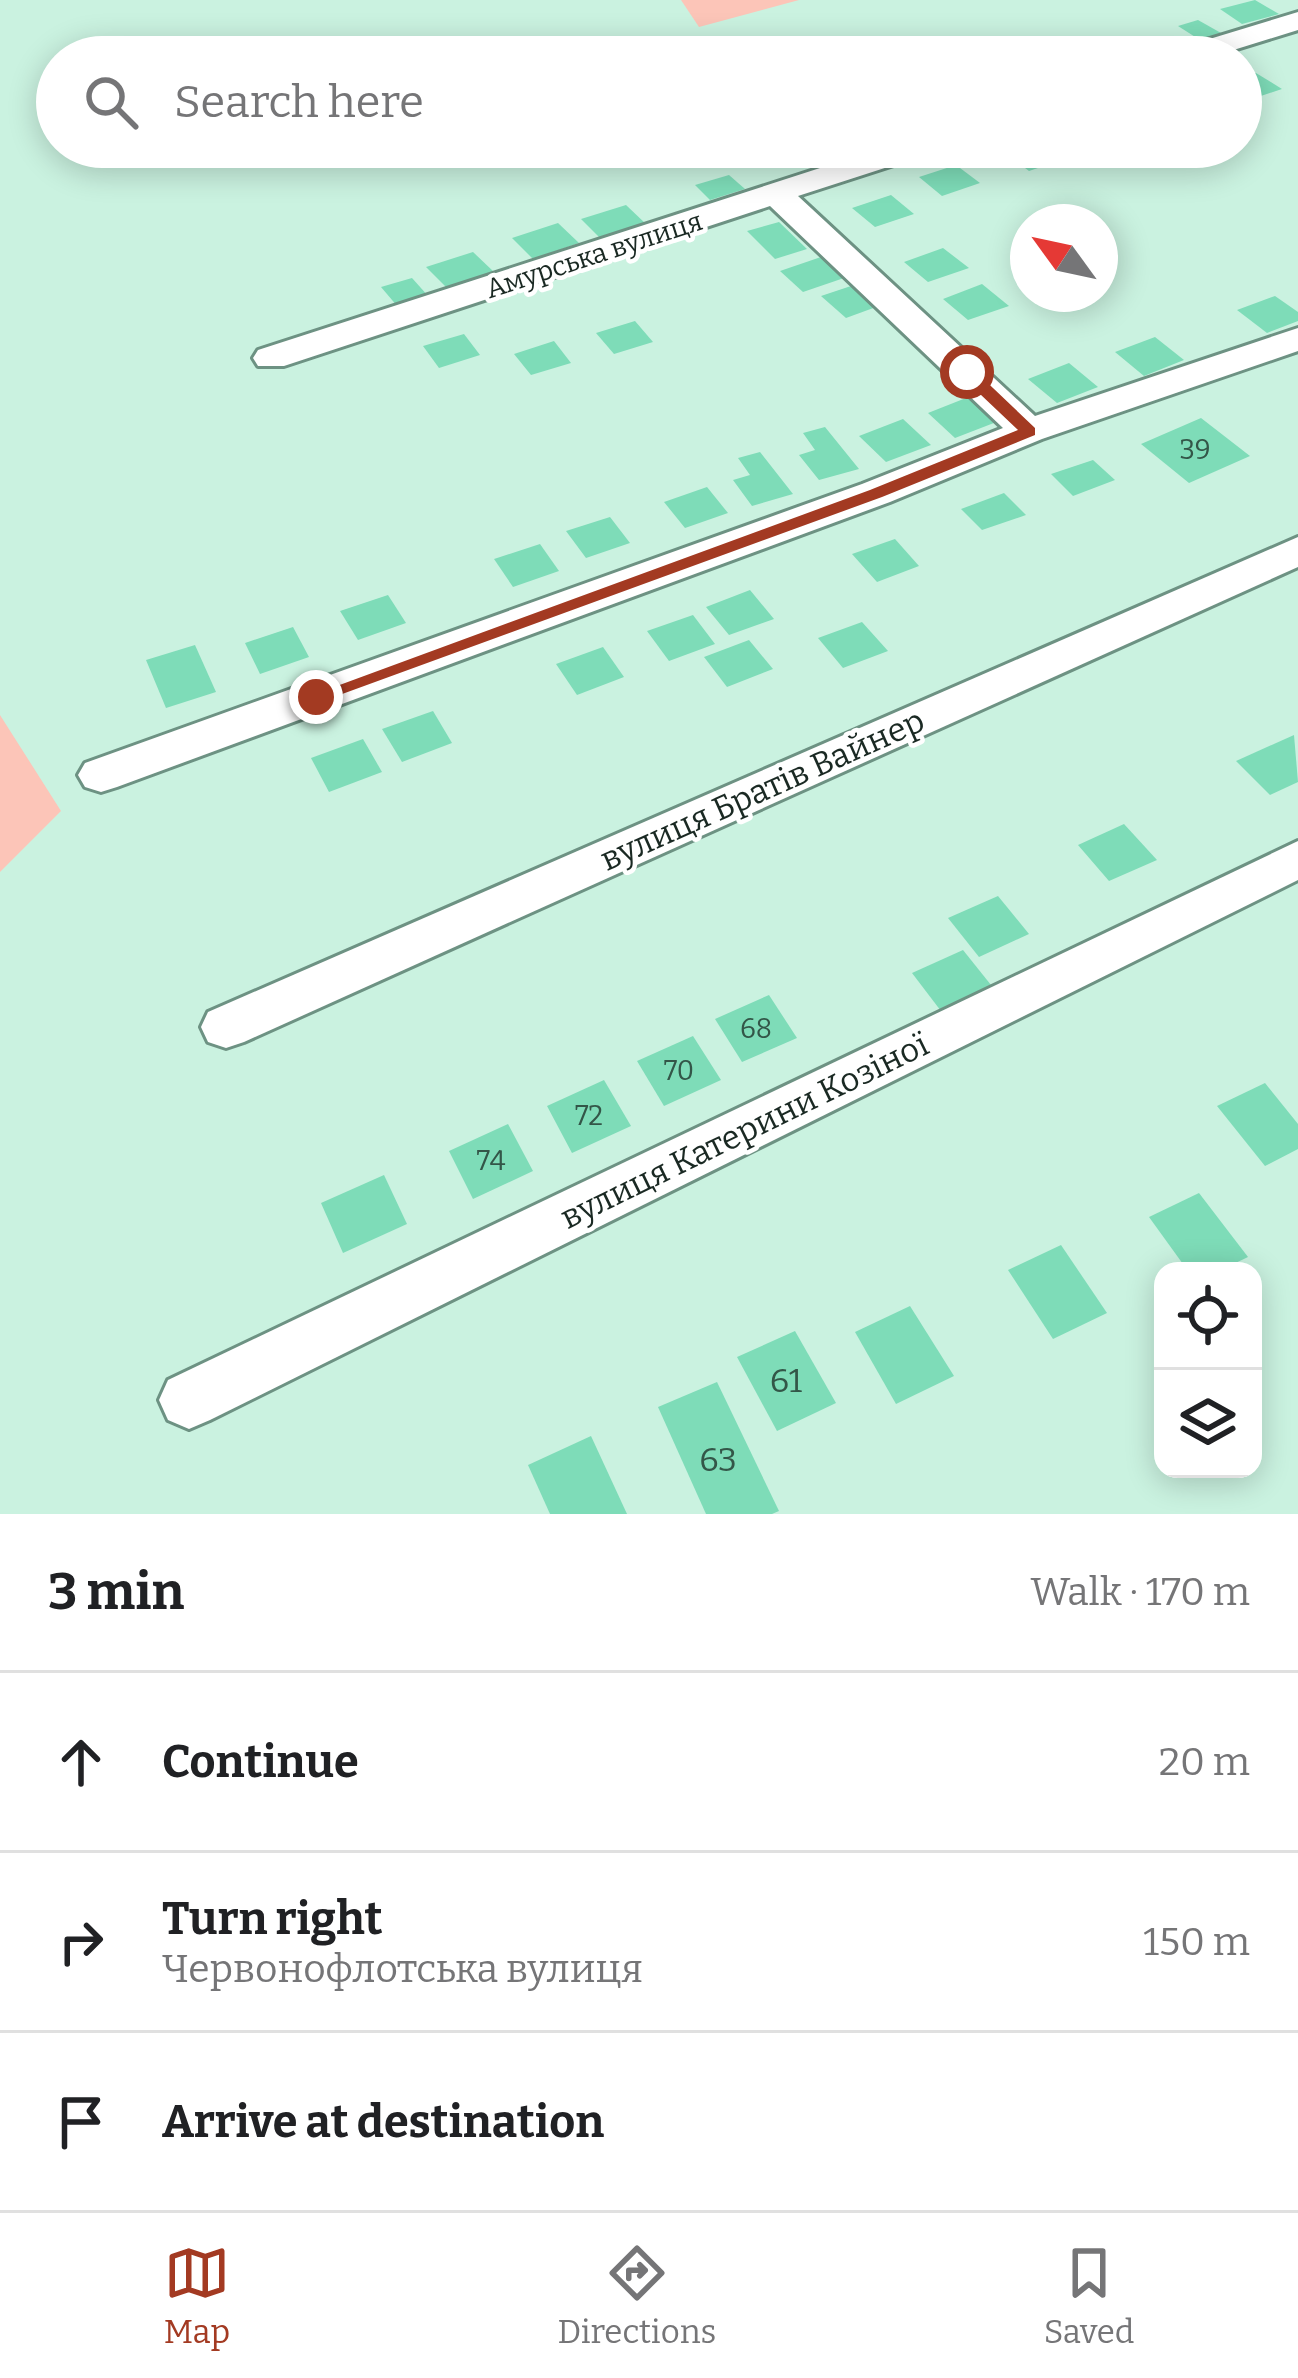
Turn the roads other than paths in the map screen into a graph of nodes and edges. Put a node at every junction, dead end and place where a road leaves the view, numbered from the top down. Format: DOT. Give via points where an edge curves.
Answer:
graph roads {
  1 [pos="1298,21"];
  2 [pos="1249,36"];
  3 [pos="857,168"];
  4 [pos="779,196"];
  5 [pos="1298,339"];
  6 [pos="271,358"];
  7 [pos="1029,431"];
  8 [pos="1298,551"];
  9 [pos="101,775"];
  10 [pos="1298,860"];
  11 [pos="226,1027"];
  12 [pos="190,1400"];
  1 -- 2 [label="street"];
  3 -- 4 [label="street, Амурська вулиця"];
  4 -- 6 [label="street, Амурська вулиця"];
  4 -- 7 [label="street"];
  5 -- 7 [label="street"];
  7 -- 9 [label="street"];
  8 -- 11 [label="street, вулиця Братів Вайнер"];
  10 -- 12 [label="street, вулиця Катерини Козіної"];
}
